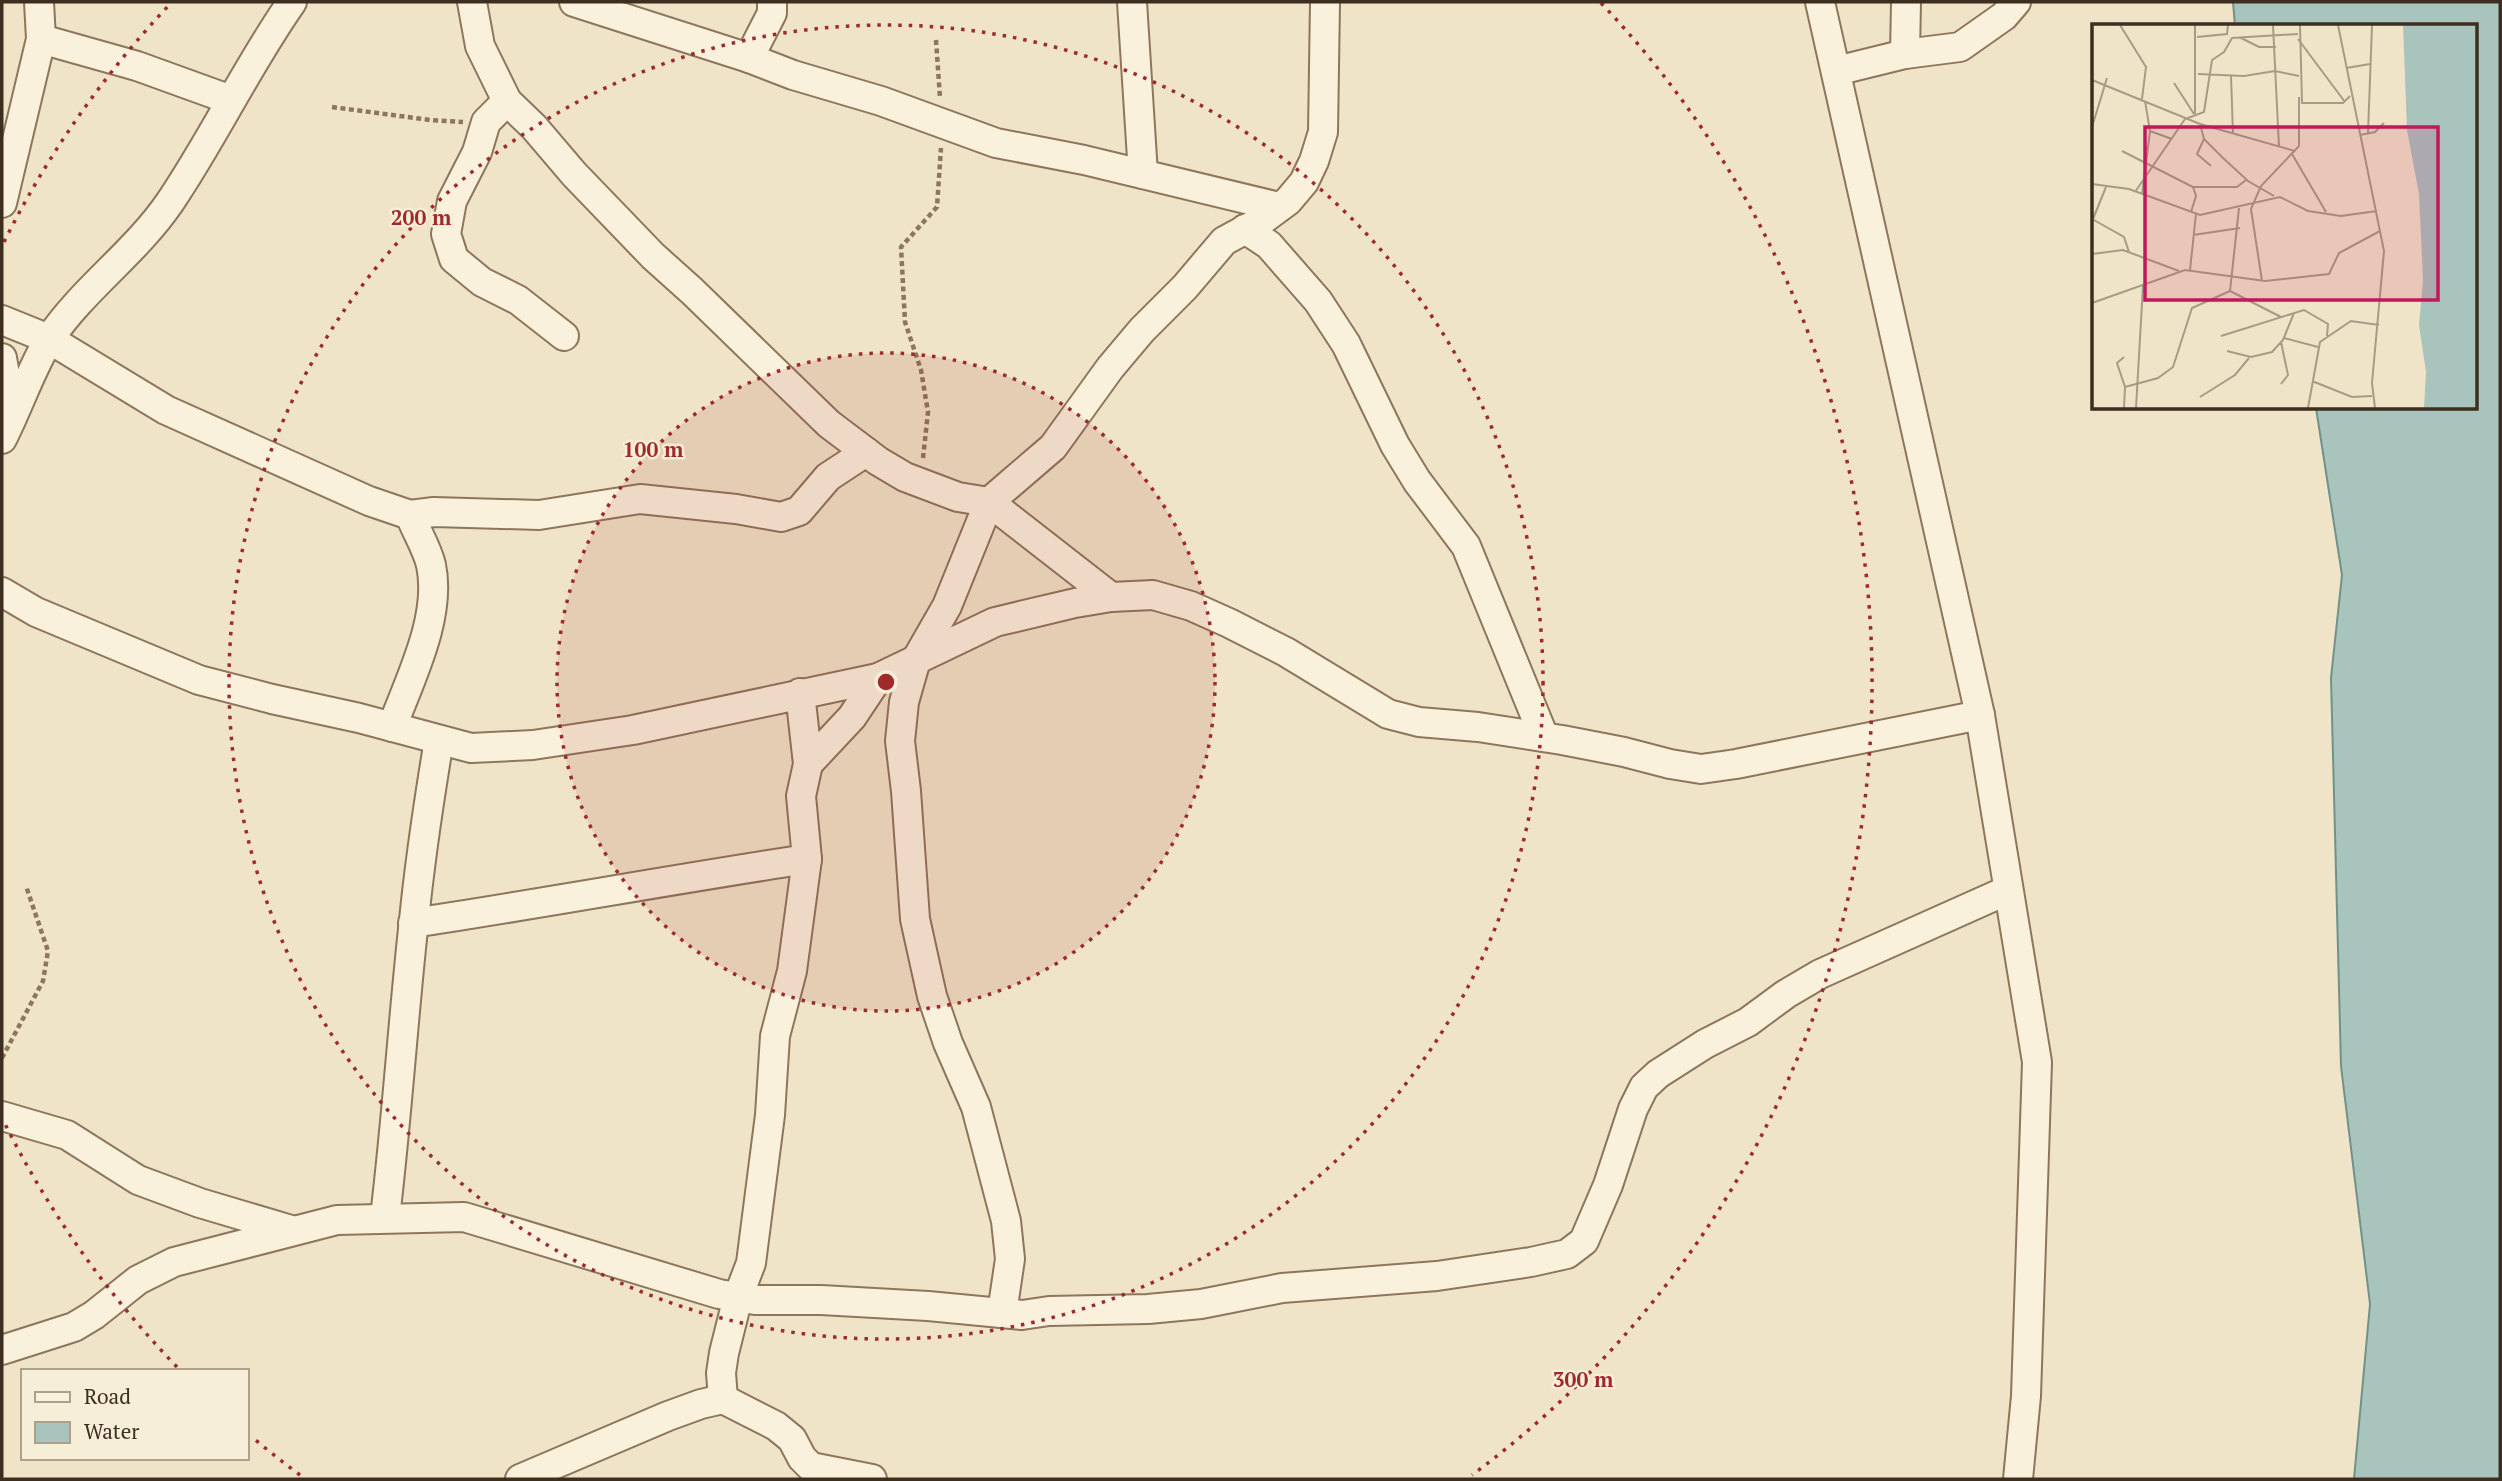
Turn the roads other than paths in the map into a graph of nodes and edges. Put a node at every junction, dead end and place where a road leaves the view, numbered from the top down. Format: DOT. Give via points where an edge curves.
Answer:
graph roads {
  1 [pos="38,2"];
  2 [pos="292,2"];
  3 [pos="472,2"];
  4 [pos="574,2"];
  5 [pos="772,2"];
  6 [pos="1132,2"];
  7 [pos="1325,2"];
  8 [pos="1820,2"];
  9 [pos="1906,2"];
  10 [pos="2016,2"];
  11 [pos="41,39"];
  12 [pos="1905,54"];
  13 [pos="749,58"];
  14 [pos="1836,71"];
  15 [pos="231,100"];
  16 [pos="507,101"];
  17 [pos="1143,174"];
  18 [pos="2,203"];
  19 [pos="1279,207"];
  20 [pos="1245,229"];
  21 [pos="2,320"];
  22 [pos="564,336"];
  23 [pos="49,339"];
  24 [pos="2,358"];
  25 [pos="3,439"];
  26 [pos="866,452"];
  27 [pos="989,502"];
  28 [pos="453,513"];
  29 [pos="410,515"];
  30 [pos="431,563"];
  31 [pos="2,592"];
  32 [pos="1111,597"];
  33 [pos="916,660"];
  34 [pos="878,678"];
  35 [pos="800,693"];
  36 [pos="1980,715"];
  37 [pos="391,727"];
  38 [pos="1544,737"];
  39 [pos="439,740"];
  40 [pos="808,764"];
  41 [pos="807,859"];
  42 [pos="2008,890"];
  43 [pos="413,923"];
  44 [pos="2,1116"];
  45 [pos="384,1217"];
  46 [pos="294,1230"];
  47 [pos="738,1297"];
  48 [pos="1002,1313"];
  49 [pos="2,1350"];
  50 [pos="723,1399"];
  51 [pos="520,1479"];
  52 [pos="872,1479"];
  53 [pos="2018,1479"];
  1 -- 11 [label="street"];
  2 -- 15 [label="street"];
  3 -- 16 [label="street" via="480,46"];
  4 -- 13 [label="street"];
  5 -- 13 [label="street" via="772,13"];
  6 -- 17 [label="street"];
  7 -- 19 [label="street" via="1323,132 1304,182"];
  8 -- 14 [label="street"];
  9 -- 12 [label="street"];
  10 -- 12 [label="street" via="1960,47"];
  11 -- 15 [label="street" via="137,66"];
  11 -- 18 [label="street"];
  12 -- 14 [label="street"];
  13 -- 17 [label="street" via="996,143"];
  14 -- 36 [label="street"];
  15 -- 23 [label="street" via="169,204"];
  16 -- 22 [label="street" via="486,122 453,201 446,234 454,259"];
  16 -- 26 [label="street" via="653,256 830,424"];
  17 -- 19 [label="street"];
  19 -- 20 [label="street"];
  20 -- 27 [label="street" via="1224,241 1142,330 1053,447"];
  20 -- 38 [label="street" via="1269,245 1318,301 1346,344 1409,469 1466,546"];
  21 -- 23 [label="street"];
  23 -- 25 [label="street"];
  23 -- 29 [label="street" via="166,410"];
  24 -- 25 [label="street" via="9,397"];
  26 -- 27 [label="street" via="905,477"];
  26 -- 28 [label="street" via="828,477 799,511 781,517 640,499 539,515"];
  27 -- 32 [label="street"];
  27 -- 33 [label="street" via="947,606"];
  28 -- 29 [label="street"];
  28 -- 30 [label="street"];
  29 -- 30 [label="street"];
  30 -- 37 [label="street" via="434,593 422,647"];
  31 -- 37 [label="street" via="199,680"];
  32 -- 33 [label="street" via="995,622"];
  32 -- 38 [label="street" via="1153,595 1191,606 1286,652 1388,715"];
  33 -- 34 [label="street"];
  33 -- 48 [label="street" via="904,702 900,741 915,919 932,996 976,1108 1006,1221 1010,1259"];
  34 -- 35 [label="street"];
  34 -- 40 [label="street" via="852,717"];
  35 -- 39 [label="street" via="633,730 533,745 471,748"];
  35 -- 40 [label="street"];
  36 -- 38 [label="street" via="1700,769"];
  36 -- 42 [label="street"];
  37 -- 39 [label="street"];
  39 -- 43 [label="street"];
  40 -- 41 [label="street" via="801,796"];
  41 -- 43 [label="street"];
  41 -- 47 [label="street" via="792,971 775,1036 751,1262"];
  42 -- 48 [label="street" via="1820,974 1658,1074 1644,1087 1633,1109 1584,1241 1567,1254 1437,1276 1282,1288 1148,1310"];
  42 -- 53 [label="street" via="2037,1062 2026,1396"];
  43 -- 45 [label="street"];
  44 -- 46 [label="street" via="67,1135 138,1180"];
  45 -- 46 [label="street" via="337,1220"];
  45 -- 47 [label="street" via="464,1217"];
  46 -- 49 [label="street" via="174,1262 138,1280 74,1326"];
  47 -- 48 [label="street"];
  47 -- 50 [label="street" via="721,1373"];
  50 -- 51 [label="street" via="657,1420"];
  50 -- 52 [label="street" via="776,1426 792,1439 811,1467"];
}
